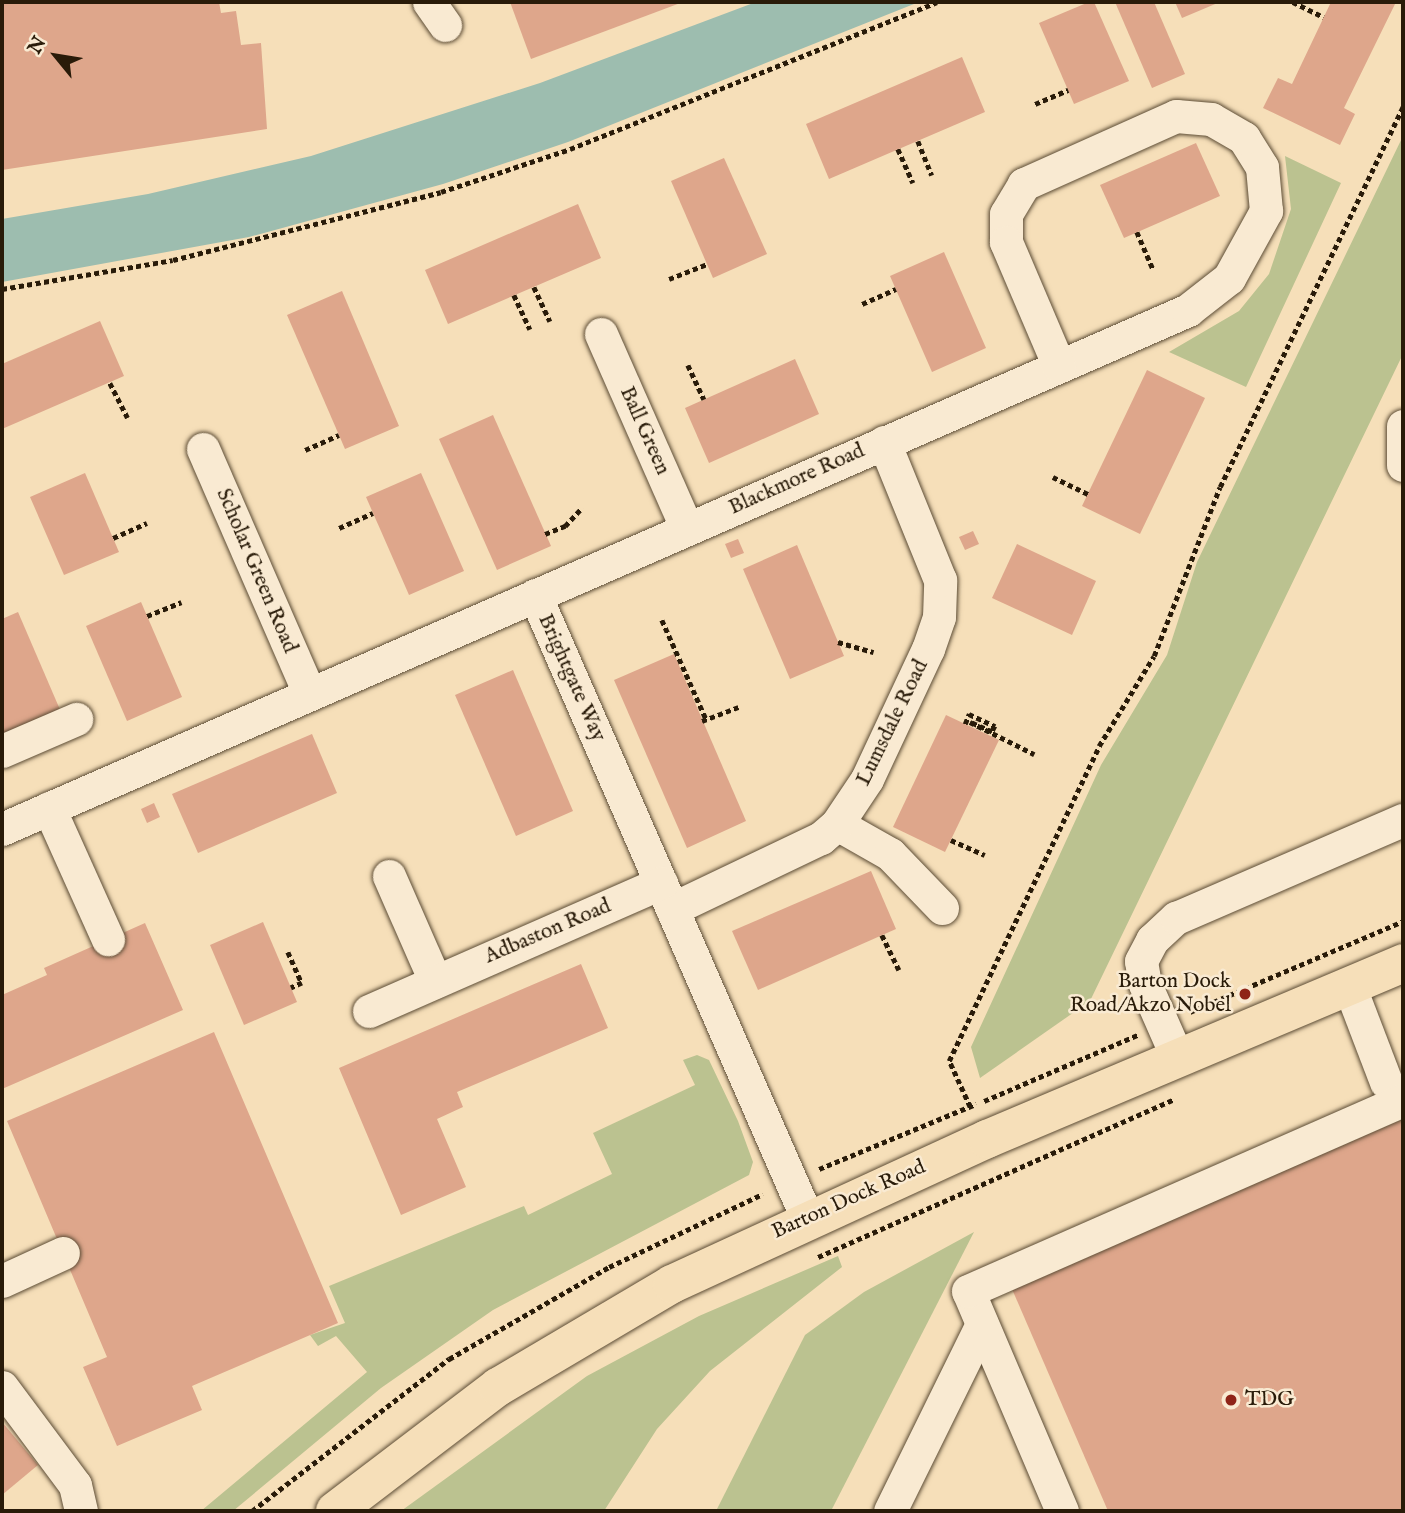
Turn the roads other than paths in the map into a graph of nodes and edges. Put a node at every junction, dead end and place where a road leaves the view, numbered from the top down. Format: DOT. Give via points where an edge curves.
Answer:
graph roads {
  1 [pos="601,334"];
  2 [pos="1059,366"];
  3 [pos="1403,426"];
  4 [pos="884,442"];
  5 [pos="203,449"];
  6 [pos="1403,465"];
  7 [pos="687,529"];
  8 [pos="535,595"];
  9 [pos="309,693"];
  10 [pos="76,719"];
  11 [pos="2,751"];
  12 [pos="49,808"];
  13 [pos="1403,820"];
  14 [pos="837,824"];
  15 [pos="2,829"];
  16 [pos="389,876"];
  17 [pos="666,896"];
  18 [pos="942,908"];
  19 [pos="108,939"];
  20 [pos="1403,963"];
  21 [pos="435,981"];
  22 [pos="1349,985"];
  23 [pos="369,1011"];
  24 [pos="1177,1057"];
  25 [pos="1395,1091"];
  26 [pos="807,1218"];
  27 [pos="63,1253"];
  28 [pos="2,1281"];
  29 [pos="982,1324"];
  30 [pos="4,1391"];
  31 [pos="81,1511"];
  32 [pos="335,1511"];
  33 [pos="890,1511"];
  34 [pos="1062,1511"];
  1 -- 7 [label="street, Ball Green"];
  2 -- 2 [label="street, Blackmore Road" via="1188,310 1229,278 1266,211 1262,167 1244,138 1211,119 1176,116 1024,184 1006,214 1006,242"];
  2 -- 4 [label="street, Blackmore Road"];
  3 -- 6 [label="street"];
  4 -- 7 [label="street, Blackmore Road"];
  4 -- 14 [label="street, Lumsdale Road" via="935,562 939,617 867,779"];
  5 -- 9 [label="street, Scholar Green Road"];
  7 -- 8 [label="street, Blackmore Road"];
  8 -- 9 [label="street, Brightgate Way"];
  8 -- 17 [label="street, Brightgate Way"];
  9 -- 12 [label="street, Brightgate Way"];
  10 -- 11 [label="street"];
  12 -- 15 [label="street, Brightgate Way"];
  12 -- 19 [label="street"];
  13 -- 24 [label="street" via="1176,918 1152,940 1141,961 1144,984"];
  14 -- 17 [label="street, Lumsdale Road" via="821,838"];
  14 -- 18 [label="street" via="890,854"];
  16 -- 21 [label="street"];
  17 -- 21 [label="street, Adbaston Road"];
  17 -- 26 [label="street, Brightgate Way"];
  20 -- 22 [label="main road, Barton Dock Road"];
  21 -- 23 [label="street, Adbaston Road"];
  22 -- 24 [label="main road, Barton Dock Road"];
  22 -- 25 [label="street"];
  24 -- 26 [label="main road, Barton Dock Road" via="978,1123"];
  25 -- 29 [label="street" via="968,1291"];
  26 -- 32 [label="main road, Barton Dock Road" via="584,1332 411,1449"];
  27 -- 28 [label="street"];
  29 -- 33 [label="street"];
  29 -- 34 [label="street"];
  30 -- 31 [label="street" via="75,1485"];
}
